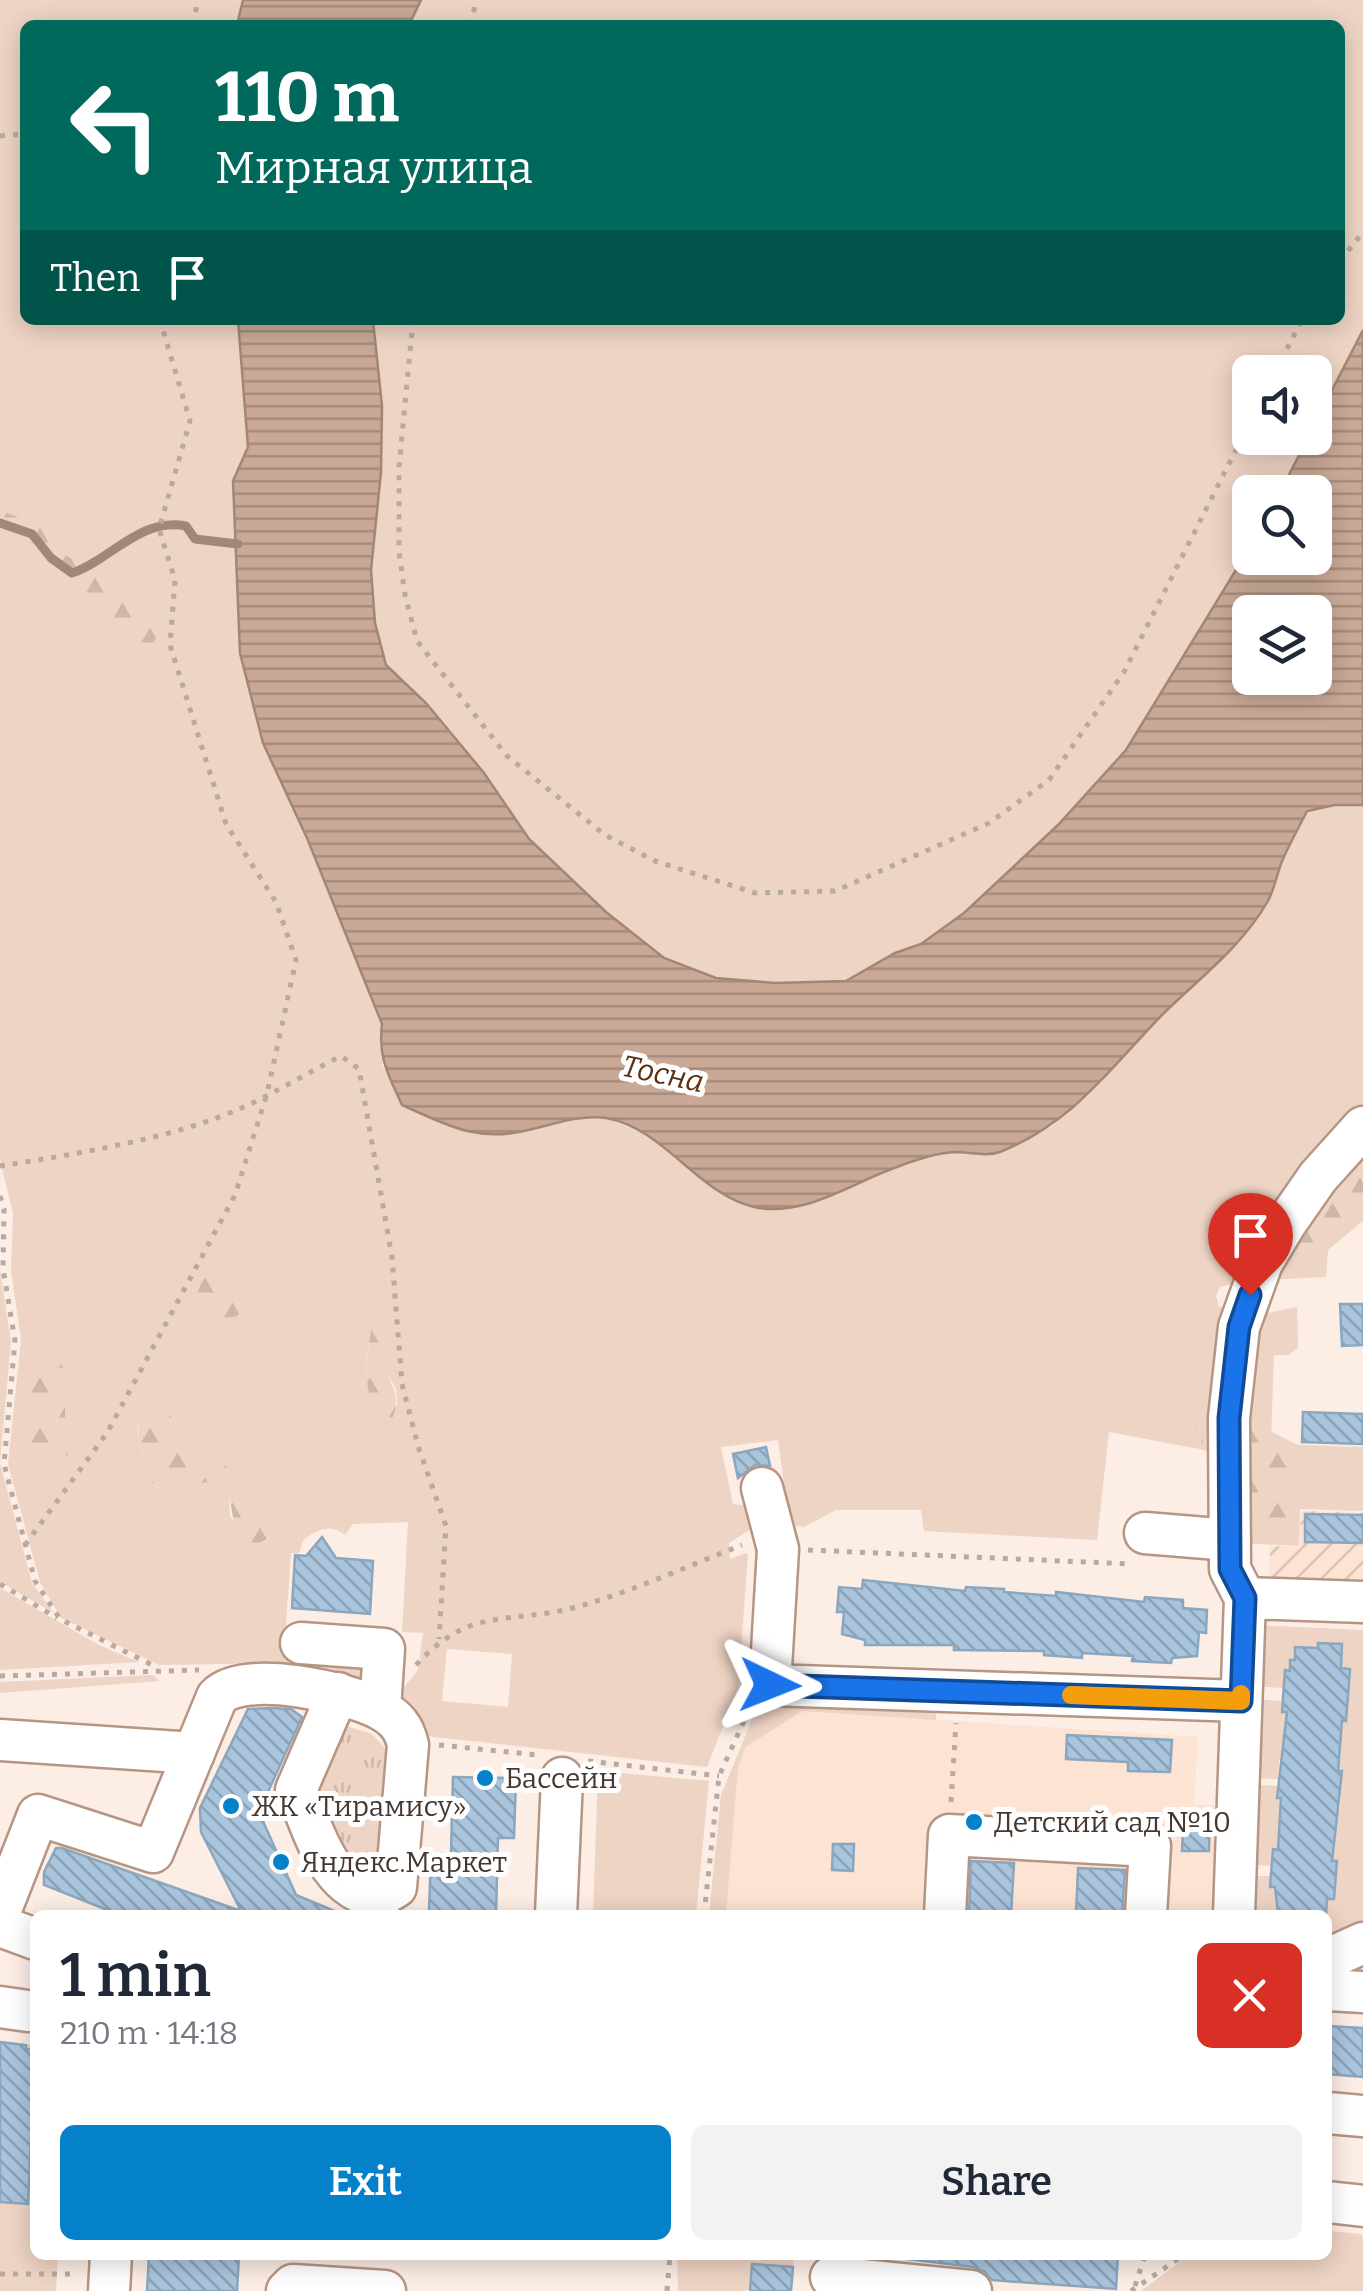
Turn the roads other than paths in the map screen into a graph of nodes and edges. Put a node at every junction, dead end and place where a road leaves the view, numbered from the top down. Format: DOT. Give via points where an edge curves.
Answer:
graph roads {
  1 [pos="1363,1126"];
  2 [pos="762,1488"];
  3 [pos="1230,1540"];
  4 [pos="1138,1548"];
  5 [pos="1245,1598"];
  6 [pos="1363,1602"];
  7 [pos="301,1643"];
  8 [pos="338,1693"];
  9 [pos="1241,1701"];
  10 [pos="380,1709"];
  11 [pos="0,1740"];
  12 [pos="194,1753"];
  13 [pos="562,1764"];
  14 [pos="10,1859"];
  15 [pos="378,1906"];
  16 [pos="556,1910"];
  17 [pos="945,1910"];
  18 [pos="1146,1910"];
  19 [pos="1234,1910"];
  20 [pos="0,1912"];
  21 [pos="0,1926"];
  22 [pos="30,1937"];
  23 [pos="1363,1942"];
  24 [pos="1332,1957"];
  25 [pos="1332,1990"];
  26 [pos="1363,1992"];
  27 [pos="1332,2112"];
  28 [pos="1363,2116"];
  29 [pos="1332,2202"];
  30 [pos="1363,2206"];
  31 [pos="829,2274"];
  32 [pos="288,2291"];
  33 [pos="386,2291"];
  34 [pos="971,2291"];
  1 -- 3 [label="street" via="1278,1236 1239,1327 1229,1418"];
  2 -- 9 [label="street" via="778,1548 770,1685"];
  3 -- 4 [label="street"];
  3 -- 5 [label="street" via="1230,1569"];
  5 -- 6 [label="street"];
  5 -- 9 [label="street"];
  7 -- 10 [label="street" via="384,1649"];
  8 -- 10 [label="street"];
  8 -- 12 [label="street" via="238,1684 218,1698"];
  8 -- 15 [label="street" via="296,1790 332,1871"];
  9 -- 19 [label="street"];
  10 -- 15 [label="street" via="404,1730 408,1746 396,1886"];
  11 -- 12 [label="street"];
  12 -- 14 [label="street" via="153,1852 38,1814"];
  13 -- 16 [label="street"];
  14 -- 20 [label="street"];
  17 -- 18 [label="street" via="949,1835 1150,1846"];
  21 -- 22 [label="street"];
  23 -- 24 [label="street"];
  25 -- 26 [label="street"];
  27 -- 28 [label="street"];
  29 -- 30 [label="street"];
  31 -- 34 [label="street"];
  32 -- 33 [label="street" via="292,2285"];
}
